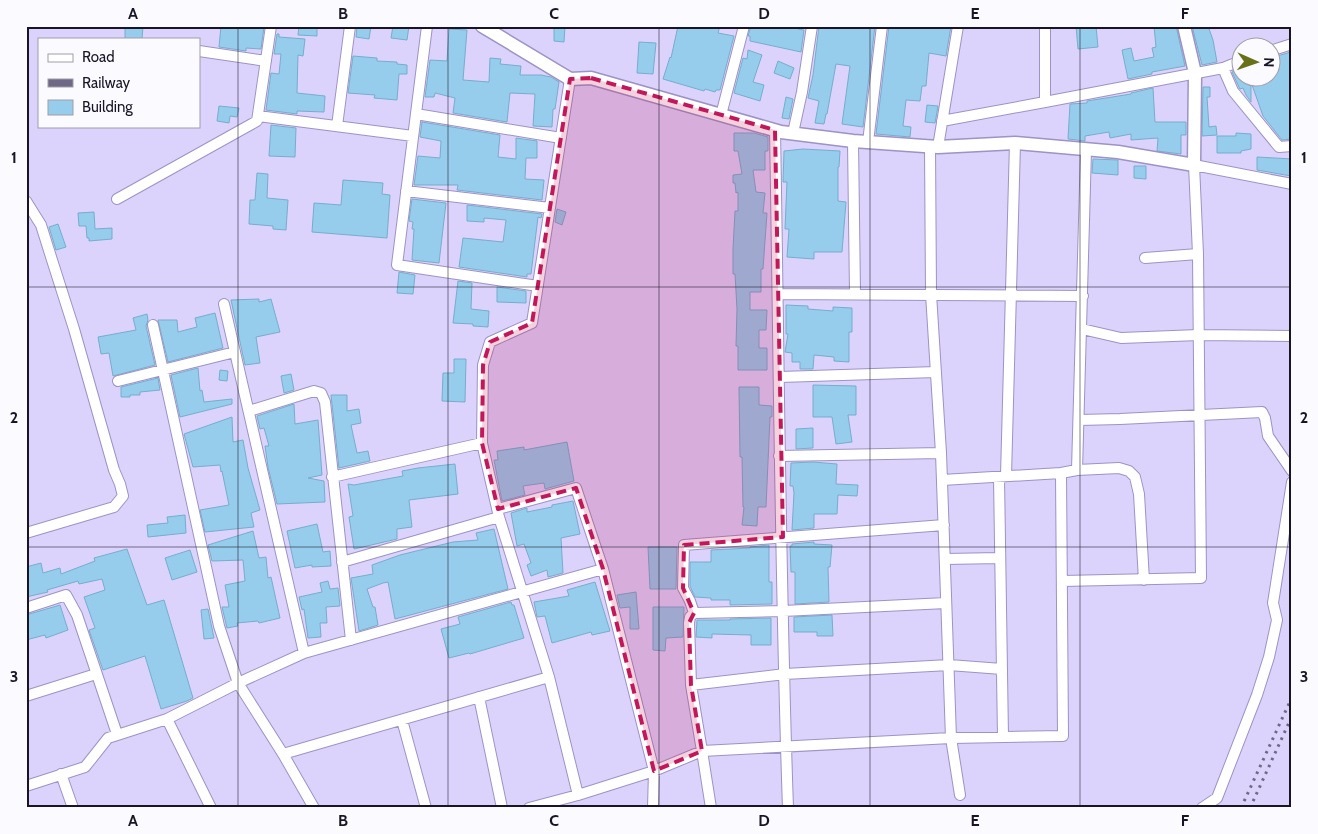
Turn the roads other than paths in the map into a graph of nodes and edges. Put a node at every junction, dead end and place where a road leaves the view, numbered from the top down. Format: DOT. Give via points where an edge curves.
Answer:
graph roads {
  1 [pos="271,26"];
  2 [pos="350,26"];
  3 [pos="427,26"];
  4 [pos="482,26"];
  5 [pos="744,26"];
  6 [pos="812,26"];
  7 [pos="882,26"];
  8 [pos="958,26"];
  9 [pos="1044,26"];
  10 [pos="1184,26"];
  11 [pos="1292,44"];
  12 [pos="1280,48"];
  13 [pos="200,51"];
  14 [pos="266,61"];
  15 [pos="1230,65"];
  16 [pos="1223,68"];
  17 [pos="1195,73"];
  18 [pos="570,79"];
  19 [pos="1046,102"];
  20 [pos="416,114"];
  21 [pos="721,115"];
  22 [pos="258,116"];
  23 [pos="942,121"];
  24 [pos="337,126"];
  25 [pos="775,130"];
  26 [pos="793,133"];
  27 [pos="413,136"];
  28 [pos="561,138"];
  29 [pos="853,141"];
  30 [pos="868,142"];
  31 [pos="1015,143"];
  32 [pos="934,146"];
  33 [pos="1292,146"];
  34 [pos="1086,150"];
  35 [pos="1194,164"];
  36 [pos="1292,184"];
  37 [pos="406,191"];
  38 [pos="117,199"];
  39 [pos="26,201"];
  40 [pos="550,208"];
  41 [pos="1198,254"];
  42 [pos="1145,258"];
  43 [pos="538,286"];
  44 [pos="778,294"];
  45 [pos="855,294"];
  46 [pos="931,294"];
  47 [pos="1011,296"];
  48 [pos="1083,296"];
  49 [pos="224,304"];
  50 [pos="153,324"];
  51 [pos="1082,328"];
  52 [pos="1199,336"];
  53 [pos="1292,336"];
  54 [pos="235,352"];
  55 [pos="162,370"];
  56 [pos="936,372"];
  57 [pos="780,377"];
  58 [pos="118,381"];
  59 [pos="248,411"];
  60 [pos="1200,416"];
  61 [pos="1079,420"];
  62 [pos="482,443"];
  63 [pos="941,453"];
  64 [pos="779,456"];
  65 [pos="1077,470"];
  66 [pos="1292,471"];
  67 [pos="1061,473"];
  68 [pos="1002,476"];
  69 [pos="332,477"];
  70 [pos="942,480"];
  71 [pos="1292,482"];
  72 [pos="498,513"];
  73 [pos="944,525"];
  74 [pos="26,533"];
  75 [pos="783,537"];
  76 [pos="1000,558"];
  77 [pos="945,559"];
  78 [pos="342,562"];
  79 [pos="603,569"];
  80 [pos="1144,580"];
  81 [pos="1062,582"];
  82 [pos="522,591"];
  83 [pos="946,603"];
  84 [pos="26,608"];
  85 [pos="783,611"];
  86 [pos="694,613"];
  87 [pos="351,640"];
  88 [pos="304,653"];
  89 [pos="949,665"];
  90 [pos="1002,668"];
  91 [pos="96,674"];
  92 [pos="785,674"];
  93 [pos="548,677"];
  94 [pos="238,683"];
  95 [pos="691,685"];
  96 [pos="26,696"];
  97 [pos="479,697"];
  98 [pos="167,719"];
  99 [pos="402,720"];
  100 [pos="117,734"];
  101 [pos="1003,737"];
  102 [pos="952,738"];
  103 [pos="786,746"];
  104 [pos="702,751"];
  105 [pos="283,754"];
  106 [pos="654,770"];
  107 [pos="61,774"];
  108 [pos="26,786"];
  109 [pos="578,795"];
  110 [pos="960,795"];
  111 [pos="73,808"];
  112 [pos="211,808"];
  113 [pos="314,808"];
  114 [pos="426,808"];
  115 [pos="502,808"];
  116 [pos="529,808"];
  117 [pos="653,808"];
  118 [pos="711,808"];
  119 [pos="788,808"];
  120 [pos="1202,808"];
  1 -- 14 [label="street"];
  2 -- 24 [label="street"];
  3 -- 20 [label="street"];
  4 -- 18 [label="street"];
  5 -- 21 [label="street"];
  6 -- 26 [label="street"];
  7 -- 30 [label="street"];
  8 -- 23 [label="street"];
  9 -- 19 [label="street"];
  10 -- 17 [label="street"];
  11 -- 12 [label="street"];
  13 -- 14 [label="street"];
  14 -- 22 [label="street"];
  15 -- 16 [label="street"];
  16 -- 17 [label="street"];
  16 -- 33 [label="street" via="1233,91 1279,147"];
  17 -- 19 [label="street"];
  17 -- 35 [label="street"];
  18 -- 21 [label="street" via="591,78"];
  18 -- 28 [label="street"];
  19 -- 23 [label="street"];
  20 -- 27 [label="street"];
  20 -- 28 [label="street"];
  21 -- 25 [label="street"];
  22 -- 24 [label="street"];
  22 -- 38 [label="street" via="257,121"];
  23 -- 32 [label="street"];
  24 -- 27 [label="street"];
  25 -- 26 [label="street"];
  25 -- 44 [label="street"];
  26 -- 29 [label="street"];
  27 -- 37 [label="street"];
  28 -- 40 [label="street"];
  29 -- 30 [label="street"];
  29 -- 45 [label="street"];
  30 -- 32 [label="street"];
  31 -- 32 [label="street"];
  31 -- 34 [label="street"];
  31 -- 47 [label="street"];
  32 -- 46 [label="street"];
  34 -- 35 [label="street"];
  34 -- 48 [label="street"];
  35 -- 36 [label="street"];
  35 -- 41 [label="street"];
  37 -- 40 [label="street"];
  37 -- 43 [label="street" via="397,264"];
  39 -- 74 [label="street" via="40,225 52,260 122,496 114,507"];
  40 -- 43 [label="street"];
  41 -- 42 [label="street"];
  41 -- 52 [label="street"];
  43 -- 62 [label="street" via="532,323 490,342 483,365"];
  44 -- 45 [label="street"];
  44 -- 57 [label="street"];
  45 -- 46 [label="street"];
  46 -- 47 [label="street"];
  46 -- 56 [label="street"];
  47 -- 48 [label="street"];
  47 -- 68 [label="street"];
  48 -- 51 [label="street"];
  49 -- 54 [label="street"];
  50 -- 55 [label="street"];
  51 -- 52 [label="street" via="1121,338"];
  51 -- 61 [label="street"];
  52 -- 53 [label="street"];
  52 -- 60 [label="street"];
  54 -- 55 [label="street"];
  54 -- 59 [label="street"];
  55 -- 58 [label="street"];
  55 -- 94 [label="street" via="219,626"];
  56 -- 57 [label="street"];
  56 -- 63 [label="street"];
  57 -- 64 [label="street"];
  59 -- 69 [label="street" via="314,391 321,393 325,402"];
  59 -- 88 [label="street"];
  60 -- 61 [label="street"];
  60 -- 66 [label="street" via="1262,412 1268,436"];
  60 -- 80 [label="street" via="1201,578"];
  61 -- 65 [label="street"];
  62 -- 69 [label="street"];
  62 -- 72 [label="street"];
  63 -- 64 [label="street"];
  63 -- 70 [label="street"];
  64 -- 75 [label="street"];
  65 -- 67 [label="street"];
  65 -- 80 [label="street" via="1118,468 1129,471 1134,477 1139,494"];
  67 -- 68 [label="street"];
  67 -- 81 [label="street"];
  68 -- 70 [label="street"];
  68 -- 76 [label="street"];
  69 -- 78 [label="street"];
  70 -- 73 [label="street"];
  71 -- 120 [label="street" via="1273,603 1277,620 1269,657 1217,798"];
  72 -- 78 [label="street"];
  72 -- 79 [label="street" via="576,488"];
  72 -- 82 [label="street"];
  73 -- 75 [label="street"];
  73 -- 77 [label="street"];
  75 -- 85 [label="street"];
  75 -- 86 [label="street" via="684,545 683,588"];
  76 -- 77 [label="street"];
  76 -- 90 [label="street"];
  77 -- 83 [label="street"];
  78 -- 87 [label="street"];
  79 -- 82 [label="street"];
  79 -- 106 [label="street"];
  80 -- 81 [label="street"];
  81 -- 101 [label="street" via="1063,736"];
  82 -- 87 [label="street"];
  82 -- 93 [label="street"];
  83 -- 85 [label="street"];
  83 -- 89 [label="street"];
  84 -- 91 [label="street" via="66,595 78,615"];
  85 -- 86 [label="street"];
  85 -- 92 [label="street"];
  86 -- 95 [label="street" via="689,623"];
  87 -- 88 [label="street"];
  88 -- 94 [label="street"];
  89 -- 90 [label="street"];
  89 -- 92 [label="street"];
  89 -- 102 [label="street"];
  90 -- 101 [label="street"];
  91 -- 96 [label="street"];
  91 -- 100 [label="street"];
  92 -- 95 [label="street"];
  92 -- 103 [label="street"];
  93 -- 97 [label="street"];
  93 -- 109 [label="street"];
  94 -- 98 [label="street"];
  94 -- 105 [label="street"];
  95 -- 104 [label="street"];
  97 -- 99 [label="street"];
  97 -- 115 [label="street"];
  98 -- 100 [label="street"];
  98 -- 112 [label="street"];
  99 -- 105 [label="street"];
  99 -- 114 [label="street"];
  100 -- 107 [label="street" via="108,738 85,767"];
  101 -- 102 [label="street"];
  102 -- 103 [label="street"];
  102 -- 110 [label="street"];
  103 -- 104 [label="street"];
  103 -- 119 [label="street"];
  104 -- 106 [label="street"];
  104 -- 118 [label="street"];
  105 -- 113 [label="street"];
  106 -- 109 [label="street"];
  106 -- 117 [label="street"];
  107 -- 108 [label="street"];
  107 -- 111 [label="street"];
  109 -- 116 [label="street"];
}
